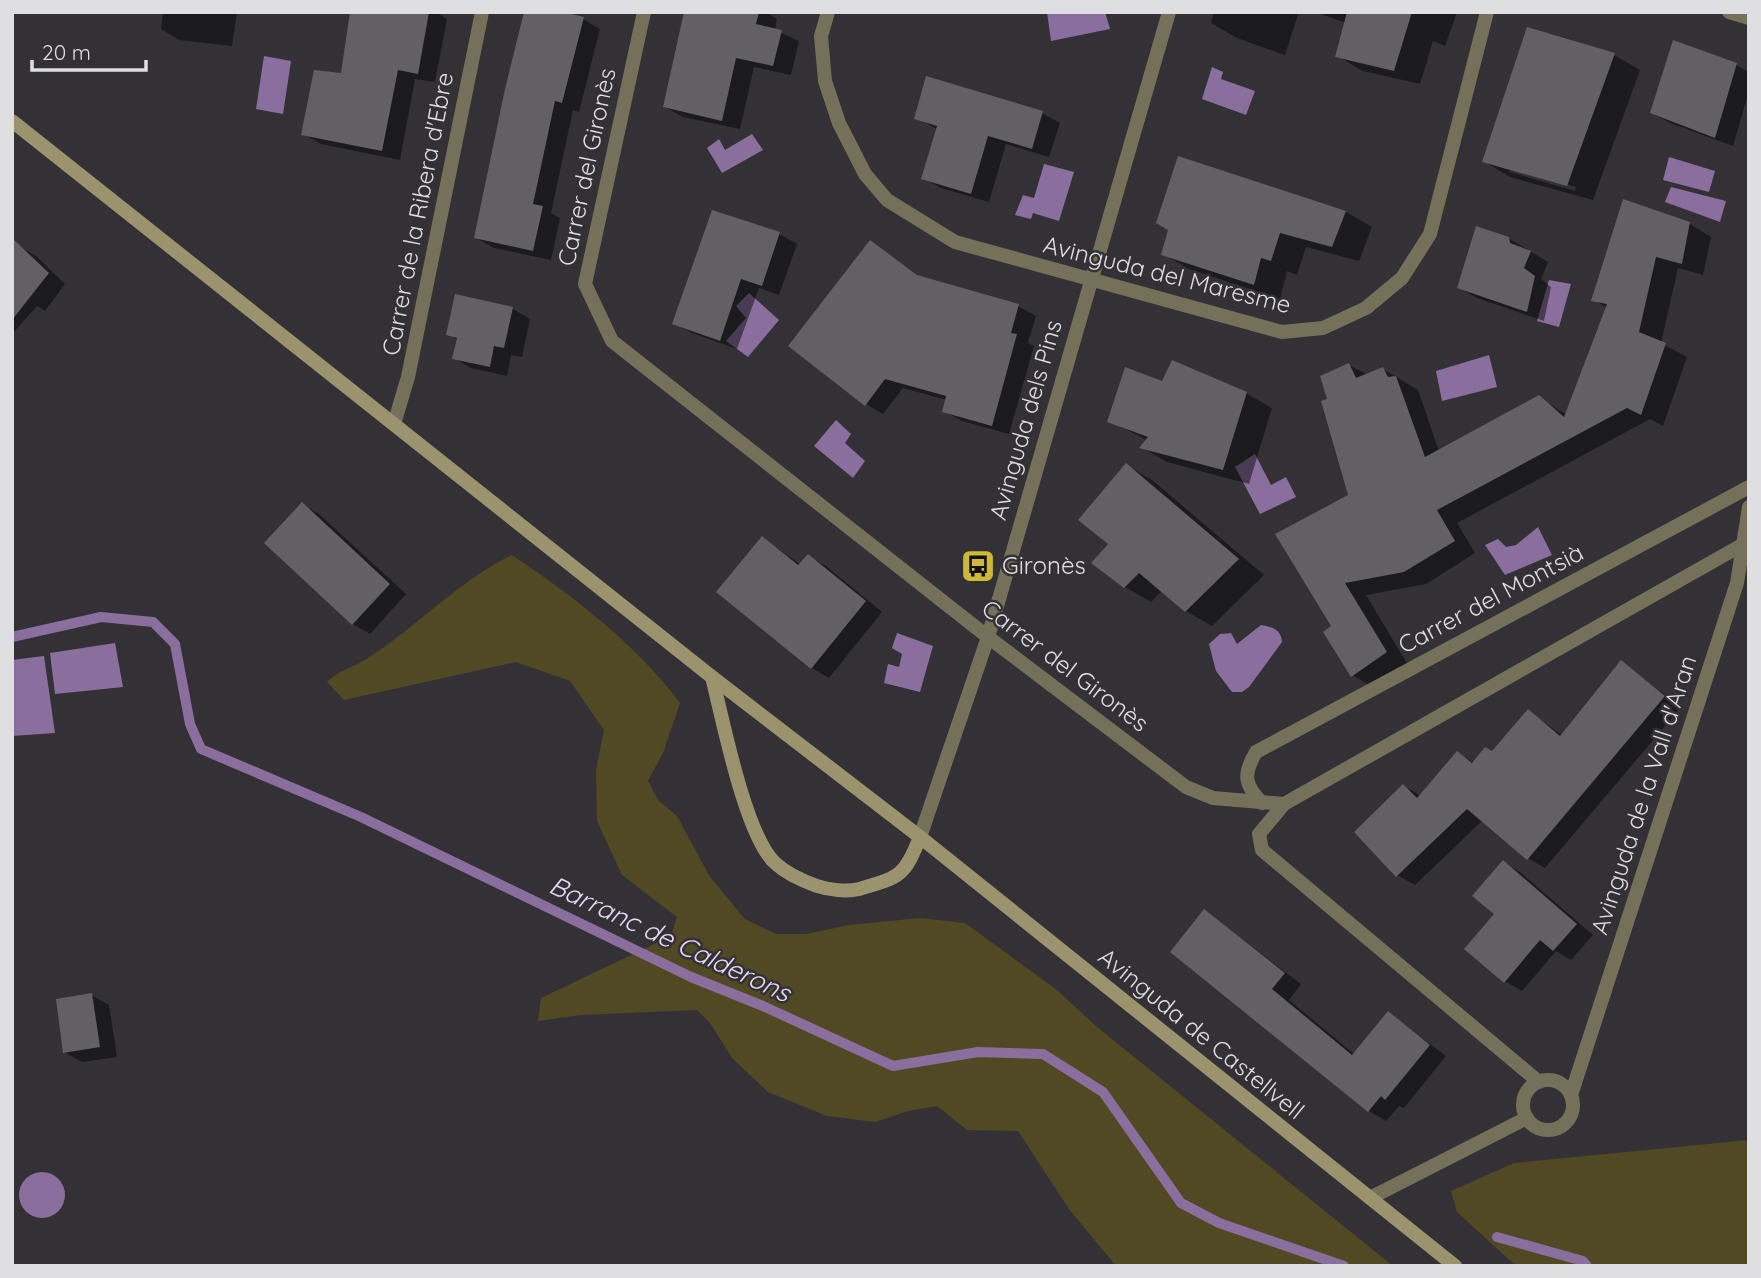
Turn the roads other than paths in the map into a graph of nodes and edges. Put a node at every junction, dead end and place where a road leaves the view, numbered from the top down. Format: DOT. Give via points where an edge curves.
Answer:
graph roads {
  1 [pos="482,12"];
  2 [pos="645,12"];
  3 [pos="828,12"];
  4 [pos="1169,12"];
  5 [pos="1488,12"];
  6 [pos="1729,12"];
  7 [pos="1749,18"];
  8 [pos="12,121"];
  9 [pos="1090,280"];
  10 [pos="394,424"];
  11 [pos="1749,487"];
  12 [pos="1749,507"];
  13 [pos="1742,545"];
  14 [pos="1743,582"];
  15 [pos="988,636"];
  16 [pos="712,677"];
  17 [pos="1262,803"];
  18 [pos="1284,804"];
  19 [pos="920,837"];
  20 [pos="1539,1082"];
  21 [pos="1571,1095"];
  22 [pos="1527,1118"];
  23 [pos="1370,1198"];
  24 [pos="1455,1266"];
  1 -- 10 [label="street, Carrer de la Ribera d'Ebre" via="408,377"];
  2 -- 15 [label="street, Carrer del Gironès" via="585,284 612,341"];
  3 -- 9 [label="street, Avinguda del Maresme" via="821,36 825,81 864,174 887,200 955,242"];
  4 -- 9 [label="street, Avinguda dels Pins"];
  5 -- 9 [label="street, Avinguda del Maresme" via="1430,234 1402,278 1366,308 1323,328 1283,332"];
  6 -- 7 [label="street"];
  8 -- 10 [label="street, Avinguda de Castellvell"];
  9 -- 15 [label="street, Avinguda dels Pins"];
  10 -- 16 [label="street, Avinguda de Castellvell"];
  11 -- 17 [label="street, Carrer del Montsià" via="1256,752 1245,779"];
  12 -- 13 [label="street, Avinguda de la Vall d'Aran"];
  13 -- 14 [label="street, Avinguda de la Vall d'Aran"];
  13 -- 18 [label="street"];
  14 -- 21 [label="street, Avinguda de la Vall d'Aran"];
  15 -- 17 [label="street, Carrer del Gironès" via="1186,787 1213,798"];
  15 -- 19 [label="street, Avinguda dels Pins"];
  16 -- 19 [label="street, Avinguda de Castellvell"];
  16 -- 19 [label="street" via="748,807 759,840 774,863 825,889 854,890 887,880 908,867"];
  17 -- 18 [label="street, Carrer del Gironès"];
  18 -- 20 [label="street" via="1259,834 1262,850"];
  19 -- 23 [label="street, Avinguda de Castellvell"];
  20 -- 21 [label="street" via="1561,1084"];
  20 -- 22 [label="street" via="1524,1101"];
  21 -- 22 [label="street" via="1569,1119 1556,1129 1539,1129"];
  22 -- 23 [label="street"];
  23 -- 24 [label="street, Avinguda de Castellvell"];
}
